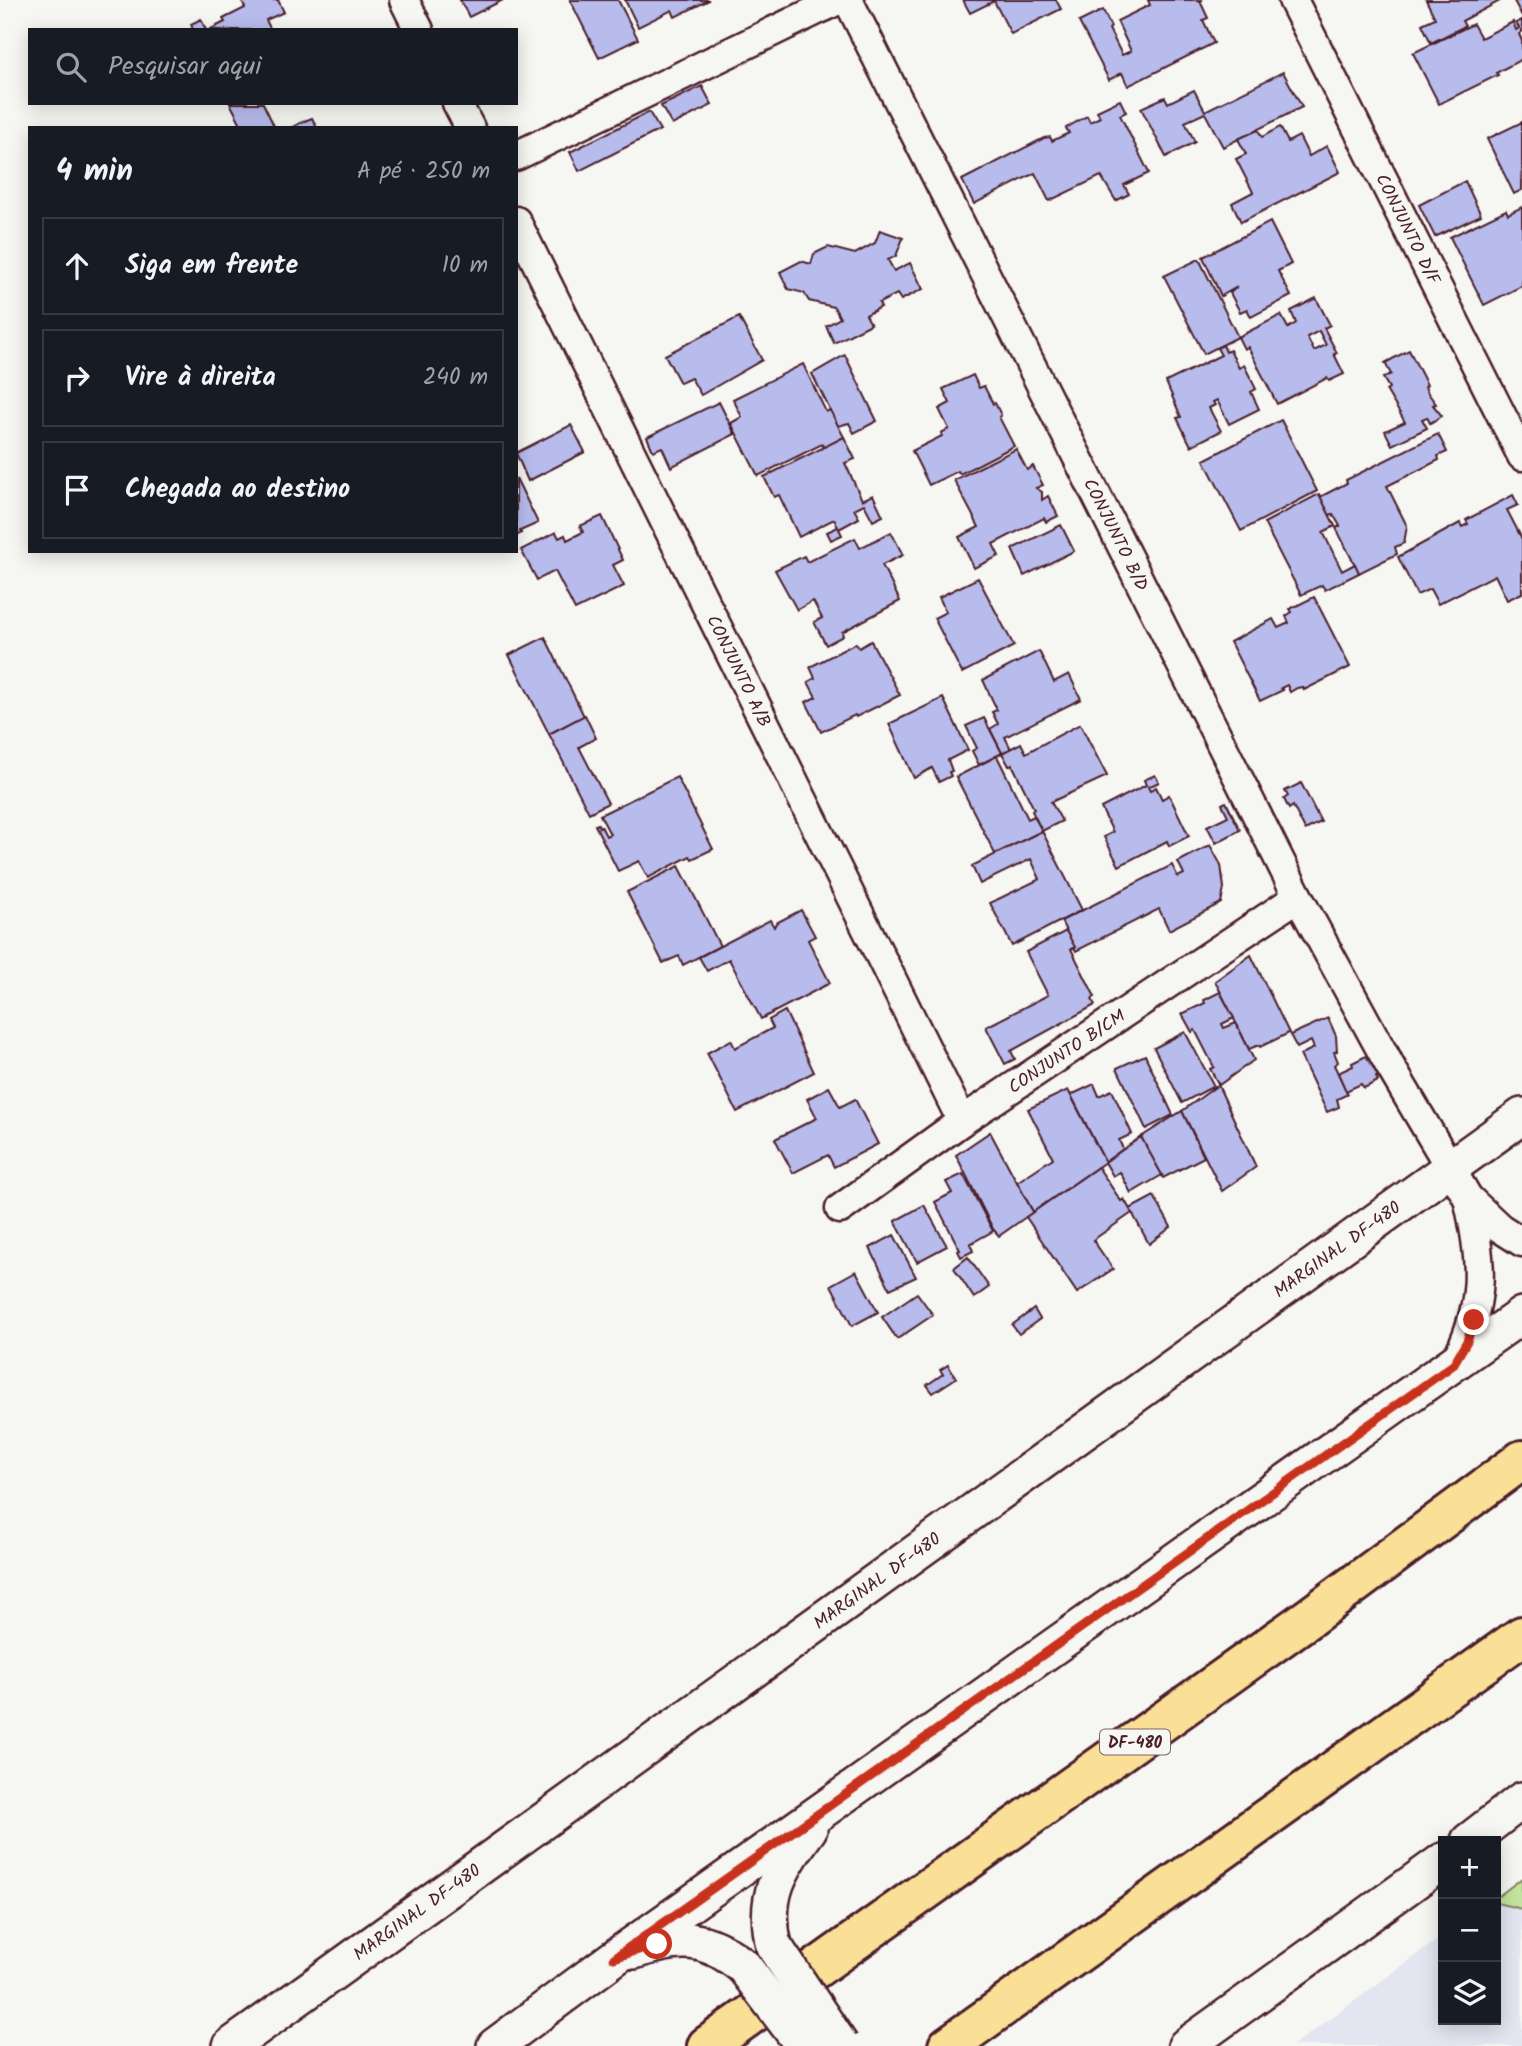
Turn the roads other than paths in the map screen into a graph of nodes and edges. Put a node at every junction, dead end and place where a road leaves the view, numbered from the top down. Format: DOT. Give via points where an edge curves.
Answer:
graph roads {
  1 [pos="404,0"];
  2 [pos="838,0"];
  3 [pos="848,0"];
  4 [pos="1293,0"];
  5 [pos="418,28"];
  6 [pos="458,105"];
  7 [pos="469,126"];
  8 [pos="518,155"];
  9 [pos="518,225"];
  10 [pos="1522,457"];
  11 [pos="1298,897"];
  12 [pos="1522,1116"];
  13 [pos="962,1121"];
  14 [pos="1460,1184"];
  15 [pos="840,1209"];
  16 [pos="1522,1242"];
  17 [pos="1522,1315"];
  18 [pos="1453,1365"];
  19 [pos="1522,1460"];
  20 [pos="1522,1636"];
  21 [pos="1522,1800"];
  22 [pos="824,1810"];
  23 [pos="1475,1836"];
  24 [pos="1438,1865"];
  25 [pos="614,1958"];
  26 [pos="231,2046"];
  27 [pos="495,2046"];
  28 [pos="707,2046"];
  29 [pos="804,2046"];
  30 [pos="841,2046"];
  31 [pos="948,2046"];
  32 [pos="1186,2046"];
  1 -- 5 [label="street"];
  2 -- 8 [label="street"];
  3 -- 11 [label="street, CONJUNTO B/D"];
  4 -- 10 [label="street, CONJUNTO D/F"];
  6 -- 7 [label="street"];
  9 -- 13 [label="street, CONJUNTO A/B"];
  11 -- 13 [label="street, CONJUNTO B/CM"];
  11 -- 14 [label="street, CONJUNTO B/D"];
  12 -- 14 [label="street, MARGINAL DF-480"];
  13 -- 15 [label="street, CONJUNTO B/CM"];
  14 -- 16 [label="street" via="1500,1228"];
  14 -- 18 [label="street" via="1479,1248 1480,1283 1474,1320"];
  14 -- 26 [label="street, MARGINAL DF-480"];
  17 -- 18 [label="street"];
  18 -- 22 [label="street"];
  19 -- 28 [label="main road, DF-480" via="1299,1625"];
  20 -- 31 [label="main road"];
  21 -- 23 [label="street"];
  22 -- 25 [label="street"];
  22 -- 30 [label="street, bridge" via="783,1867 770,1904 770,1927 774,1946"];
  24 -- 32 [label="street"];
  25 -- 27 [label="street"];
  25 -- 29 [label="street, bridge" via="657,1944 696,1941 727,1952 744,1967"];
}
